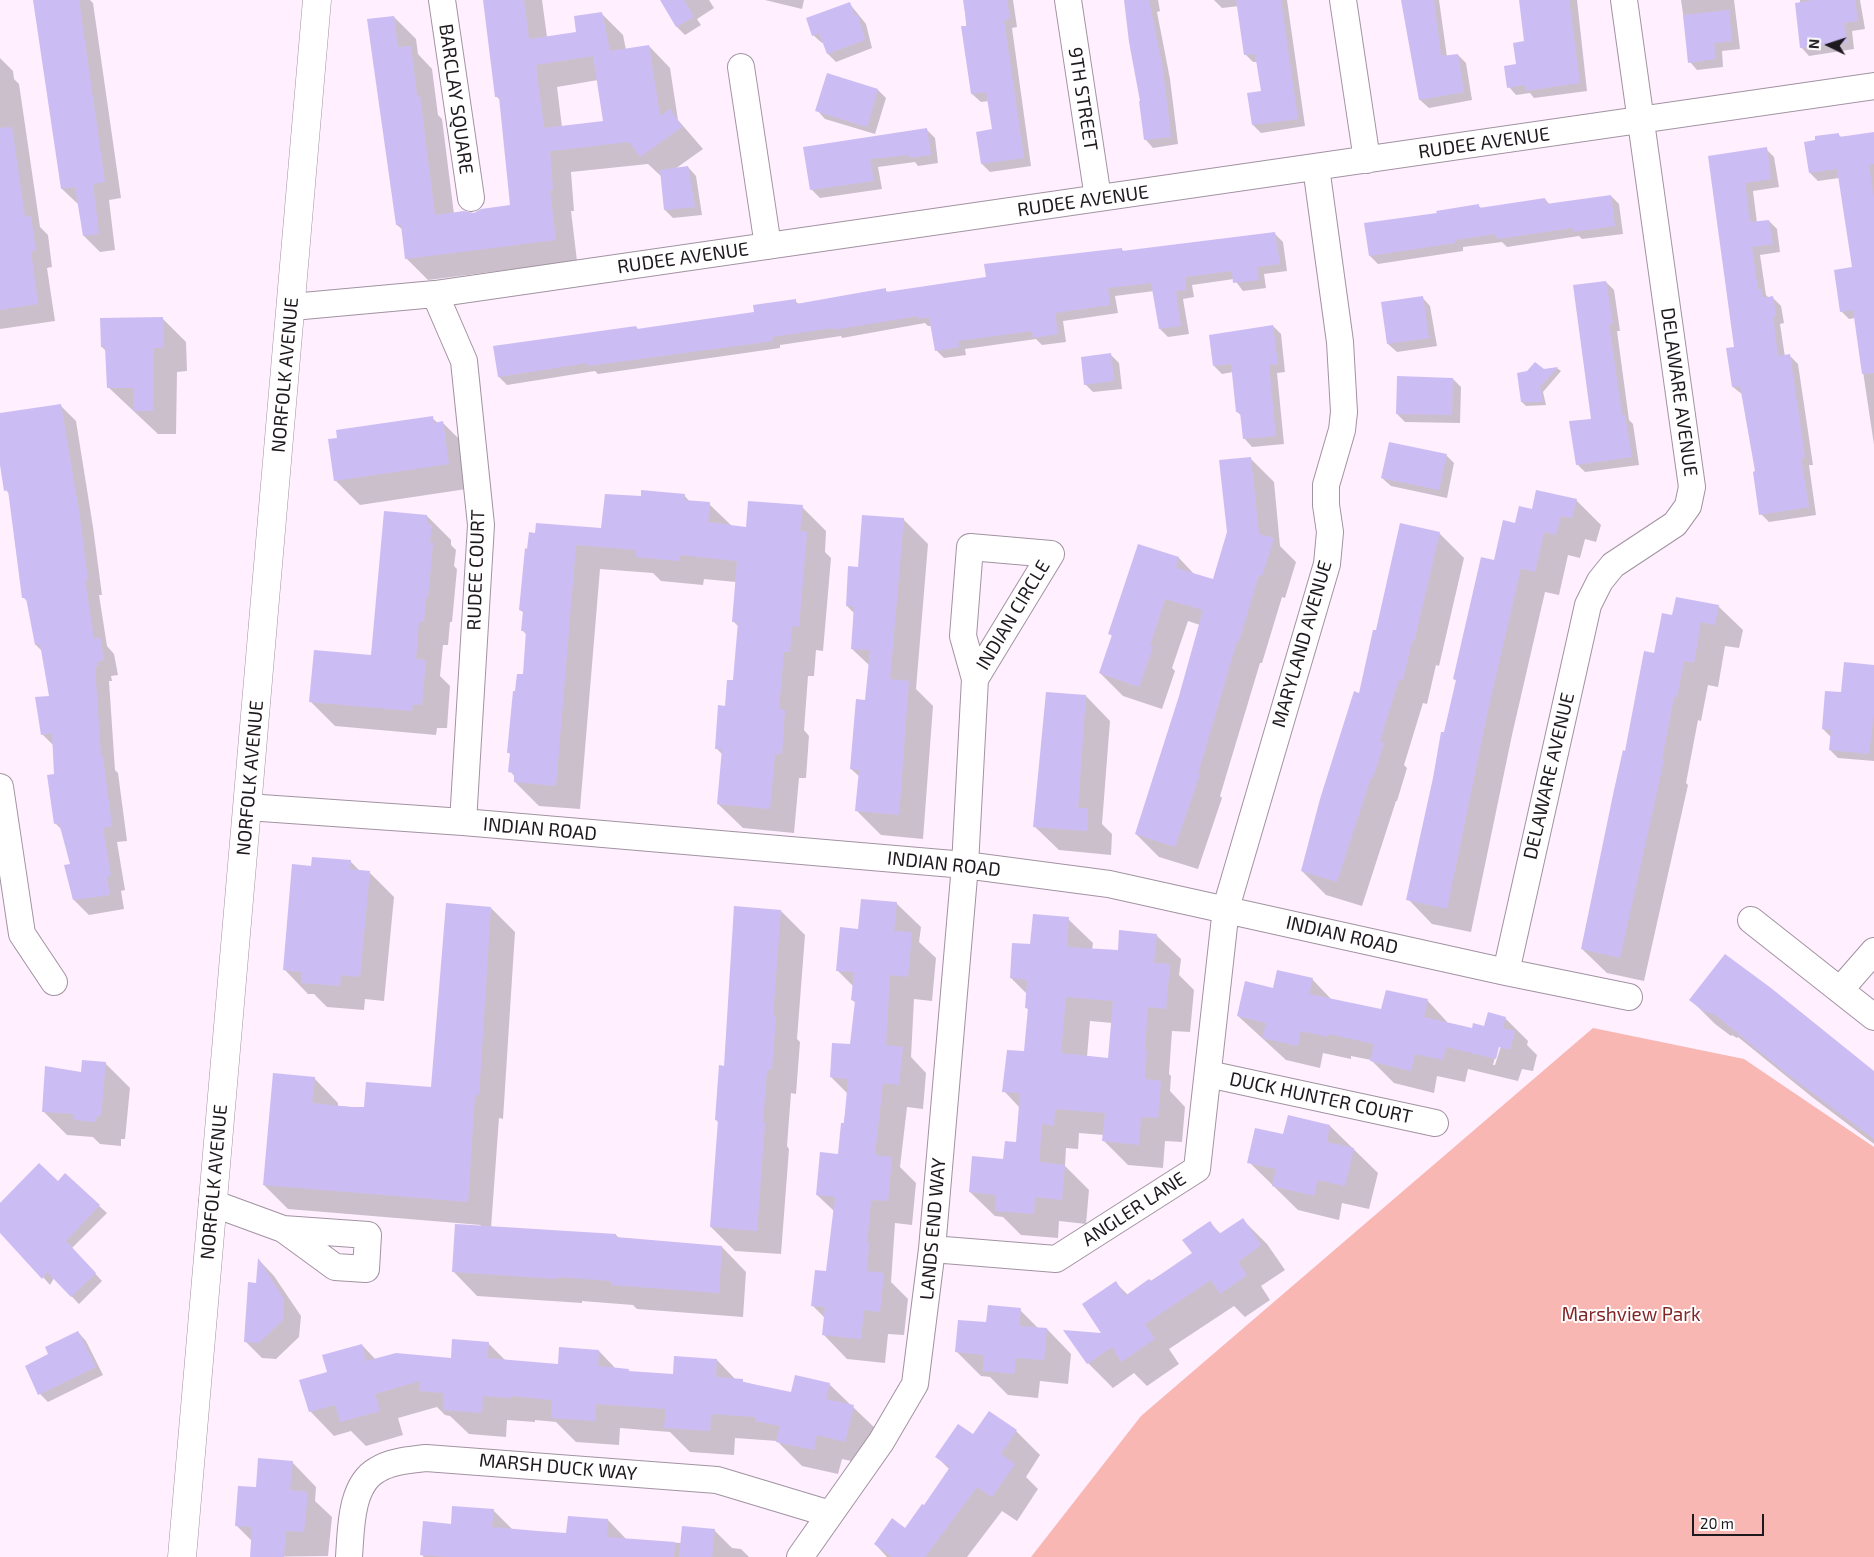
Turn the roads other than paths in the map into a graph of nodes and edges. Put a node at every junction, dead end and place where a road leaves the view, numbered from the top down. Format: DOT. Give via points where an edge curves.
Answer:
graph roads {
  1 [pos="317,0"];
  2 [pos="442,0"];
  3 [pos="1068,0"];
  4 [pos="1344,0"];
  5 [pos="1624,0"];
  6 [pos="741,66"];
  7 [pos="1874,86"];
  8 [pos="1641,120"];
  9 [pos="1367,160"];
  10 [pos="1316,167"];
  11 [pos="470,198"];
  12 [pos="1098,198"];
  13 [pos="768,246"];
  14 [pos="435,294"];
  15 [pos="292,307"];
  16 [pos="975,679"];
  17 [pos="0,787"];
  18 [pos="247,807"];
  19 [pos="463,822"];
  20 [pos="965,865"];
  21 [pos="1226,908"];
  22 [pos="1751,920"];
  23 [pos="1874,951"];
  24 [pos="1506,972"];
  25 [pos="54,982"];
  26 [pos="1840,990"];
  27 [pos="1629,997"];
  28 [pos="1874,1016"];
  29 [pos="1208,1074"];
  30 [pos="1435,1123"];
  31 [pos="212,1203"];
  32 [pos="283,1229"];
  33 [pos="932,1249"];
  34 [pos="830,1514"];
  35 [pos="182,1557"];
  36 [pos="349,1557"];
  37 [pos="800,1557"];
  1 -- 15 [label="main road, NORFOLK AVENUE"];
  2 -- 11 [label="street, BARCLAY SQUARE"];
  3 -- 12 [label="street, 9TH STREET"];
  4 -- 9 [label="street"];
  5 -- 8 [label="street, DELAWARE AVENUE"];
  6 -- 13 [label="street"];
  7 -- 8 [label="street, RUDEE AVENUE"];
  8 -- 9 [label="street, RUDEE AVENUE"];
  8 -- 24 [label="street, DELAWARE AVENUE" via="1692,487 1688,506 1675,524 1613,565 1588,604"];
  9 -- 10 [label="street, RUDEE AVENUE"];
  10 -- 12 [label="street, RUDEE AVENUE"];
  10 -- 21 [label="street, MARYLAND AVENUE" via="1340,342 1344,412 1326,485 1330,532 1327,564"];
  12 -- 13 [label="street, RUDEE AVENUE"];
  13 -- 14 [label="street, RUDEE AVENUE"];
  14 -- 15 [label="street, RUDEE AVENUE"];
  14 -- 19 [label="street, RUDEE COURT" via="464,361 481,525"];
  15 -- 18 [label="main road, NORFOLK AVENUE"];
  16 -- 16 [label="street, INDIAN CIRCLE" via="1010,620 1051,554 970,547 963,636"];
  16 -- 20 [label="street, INDIAN CIRCLE"];
  17 -- 25 [label="street" via="22,934"];
  18 -- 19 [label="street, INDIAN ROAD"];
  18 -- 31 [label="main road, NORFOLK AVENUE"];
  19 -- 20 [label="street, INDIAN ROAD"];
  20 -- 21 [label="street, INDIAN ROAD" via="1109,884"];
  20 -- 33 [label="street, LANDS END WAY"];
  21 -- 24 [label="street, INDIAN ROAD"];
  21 -- 29 [label="street, ANGLER LANE"];
  22 -- 26 [label="street"];
  23 -- 26 [label="street"];
  24 -- 27 [label="street, INDIAN ROAD"];
  26 -- 28 [label="street"];
  29 -- 30 [label="street, DUCK HUNTER COURT"];
  29 -- 33 [label="street, ANGLER LANE" via="1197,1168 1064,1254 1056,1259"];
  31 -- 32 [label="street"];
  31 -- 35 [label="main road, NORFOLK AVENUE"];
  33 -- 34 [label="street, LANDS END WAY" via="915,1384 881,1442"];
  34 -- 36 [label="street, MARSH DUCK WAY" via="717,1480 426,1458 401,1461 375,1470 360,1488 352,1518"];
  34 -- 37 [label="street, LANDS END WAY"];
}
